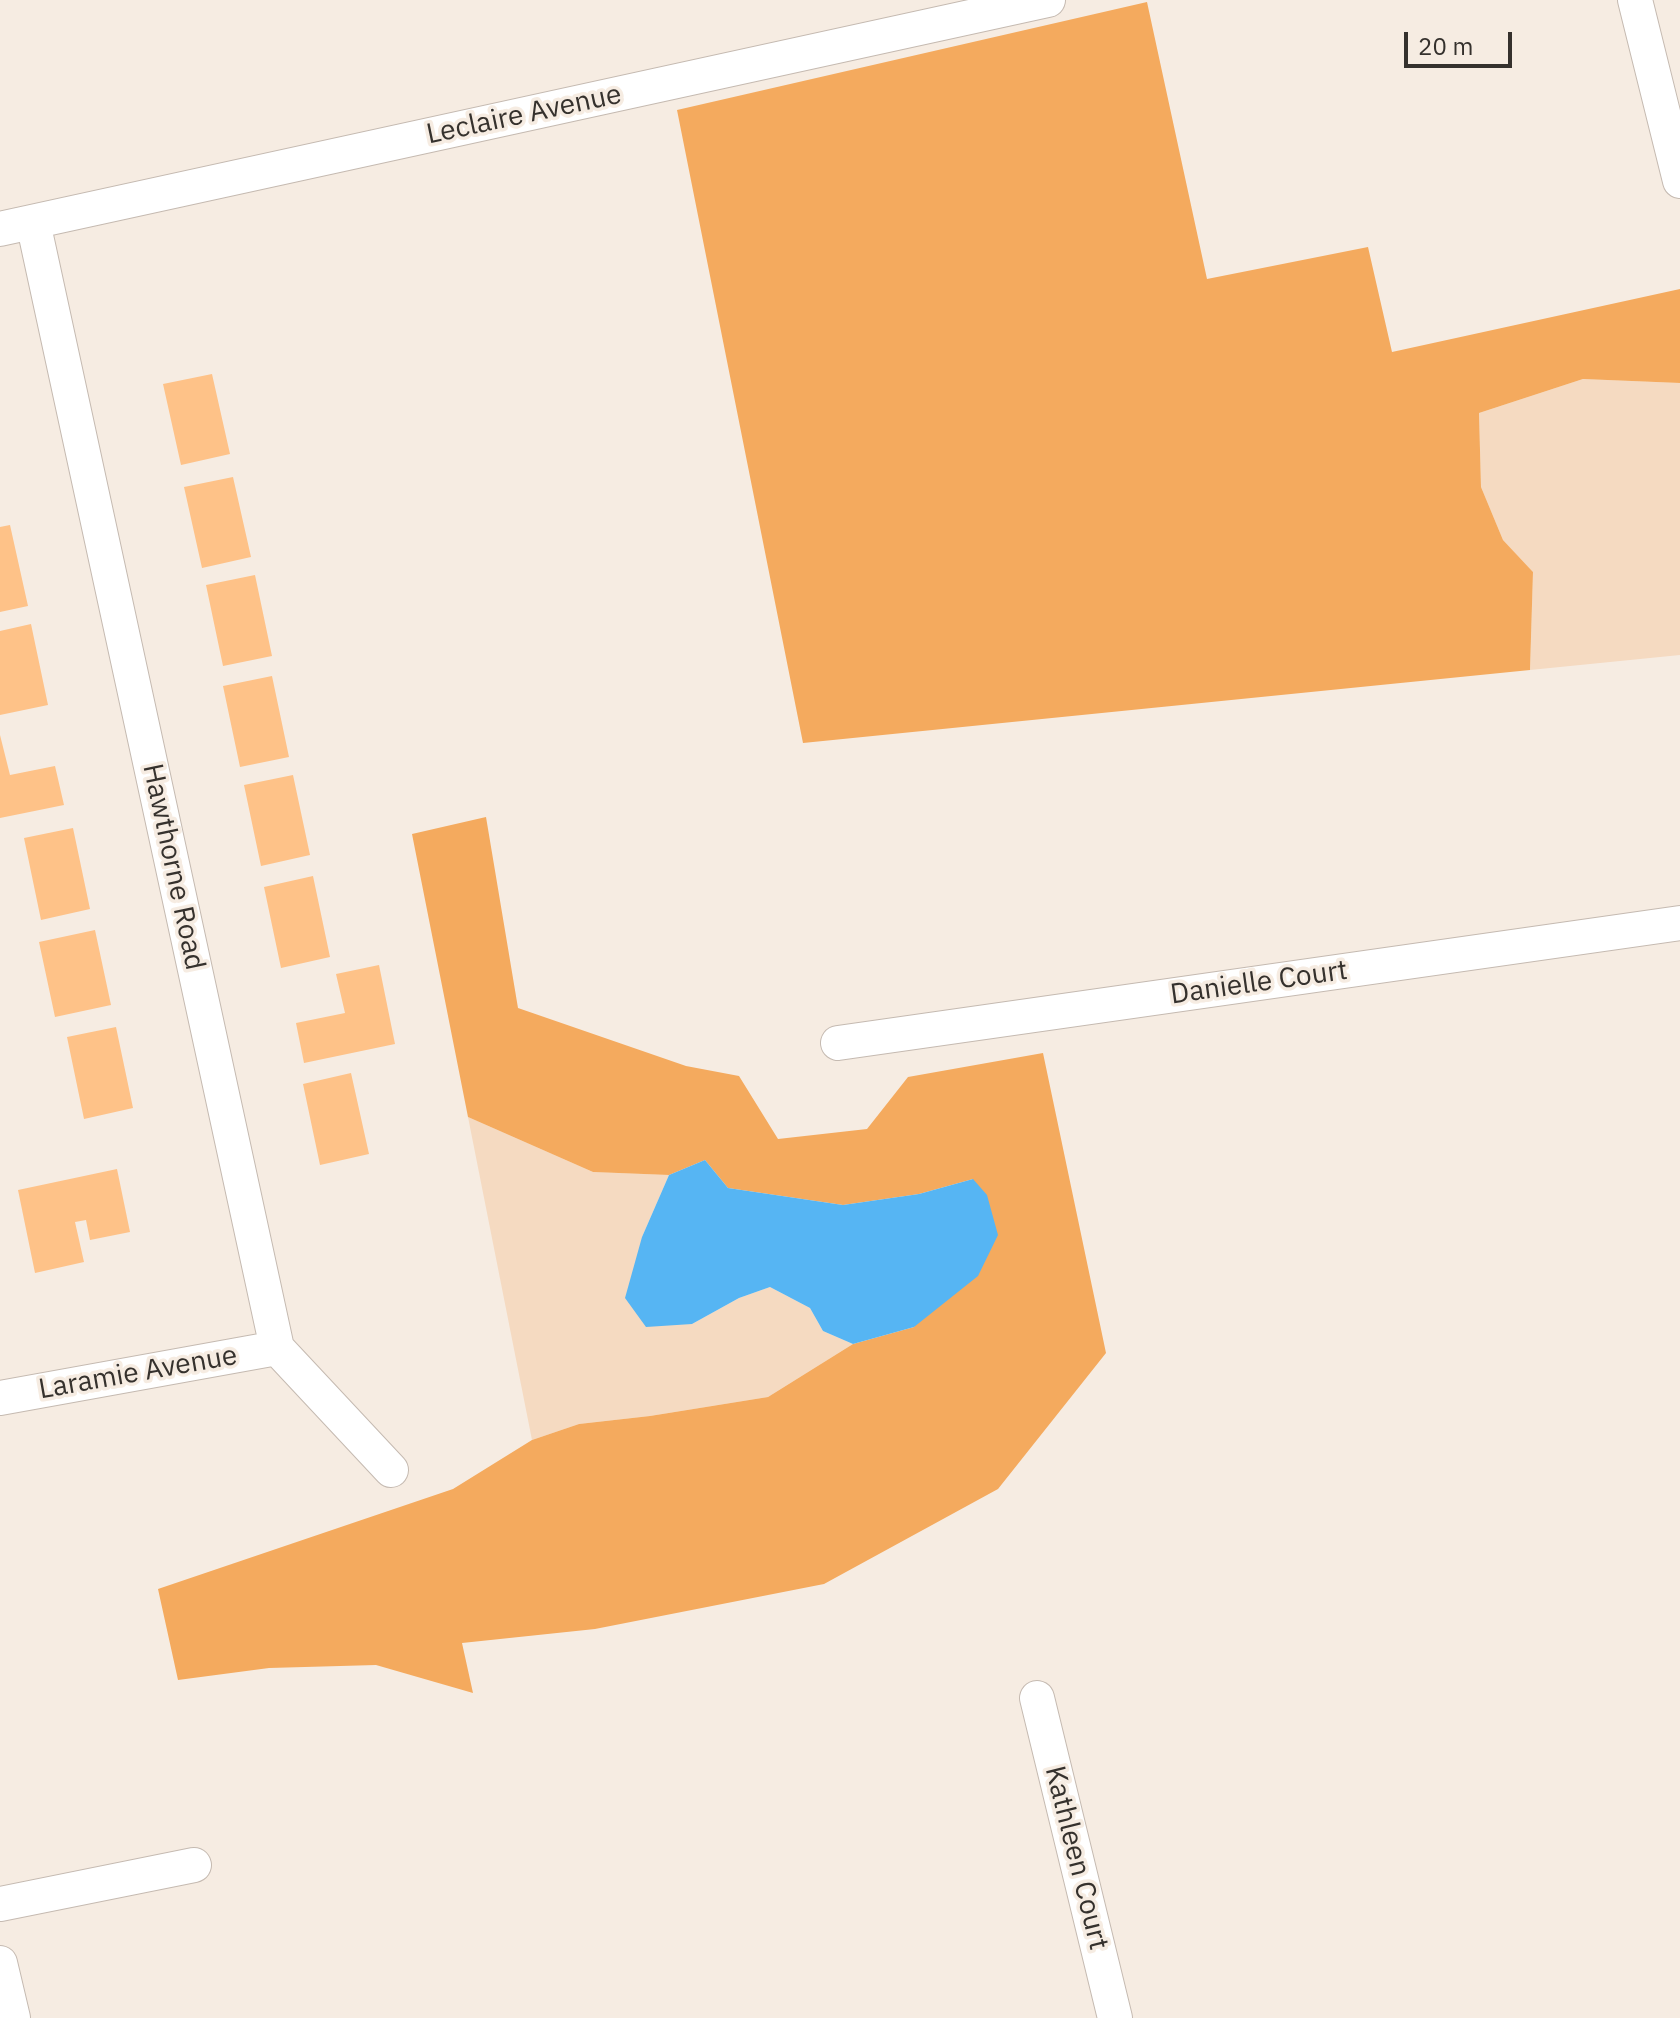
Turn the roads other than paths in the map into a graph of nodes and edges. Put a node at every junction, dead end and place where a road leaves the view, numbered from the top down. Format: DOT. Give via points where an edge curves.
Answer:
graph roads {
  1 [pos="1048,0"];
  2 [pos="1635,0"];
  3 [pos="1680,181"];
  4 [pos="33,222"];
  5 [pos="0,229"];
  6 [pos="1680,923"];
  7 [pos="838,1043"];
  8 [pos="277,1348"];
  9 [pos="0,1398"];
  10 [pos="391,1470"];
  11 [pos="1037,1698"];
  12 [pos="194,1865"];
  13 [pos="0,1904"];
  14 [pos="0,1963"];
  15 [pos="13,2018"];
  16 [pos="1115,2018"];
  1 -- 4 [label="street, Leclaire Avenue"];
  2 -- 3 [label="street"];
  4 -- 5 [label="street, Leclaire Avenue"];
  4 -- 8 [label="street, Hawthorne Road"];
  6 -- 7 [label="street, Danielle Court"];
  8 -- 9 [label="street, Laramie Avenue"];
  8 -- 10 [label="street"];
  11 -- 16 [label="street, Kathleen Court"];
  12 -- 13 [label="street"];
  14 -- 15 [label="street"];
}
